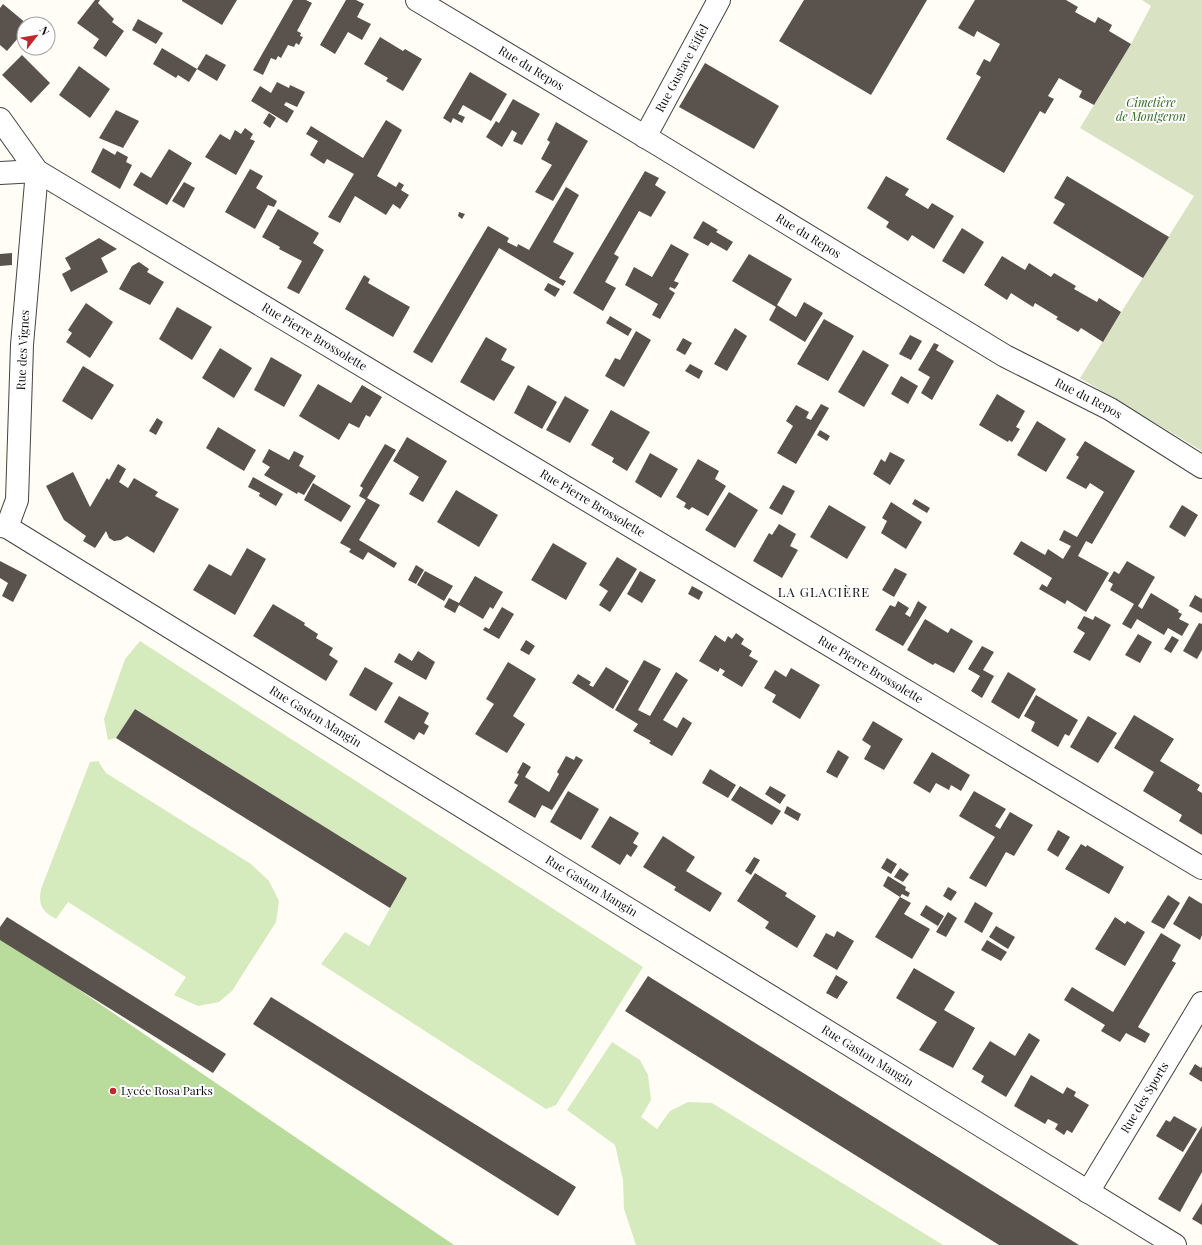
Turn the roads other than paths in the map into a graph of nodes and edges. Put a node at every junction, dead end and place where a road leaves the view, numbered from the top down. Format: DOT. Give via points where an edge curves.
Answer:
graph roads {
  1 [pos="417,0"];
  2 [pos="719,0"];
  3 [pos="0,119"];
  4 [pos="645,137"];
  5 [pos="37,171"];
  6 [pos="0,173"];
  7 [pos="1202,467"];
  8 [pos="4,527"];
  9 [pos="1202,868"];
  10 [pos="1202,1003"];
  11 [pos="1088,1192"];
  12 [pos="1175,1245"];
  1 -- 4 [label="street, Rue du Repos"];
  2 -- 4 [label="street, Rue Gustave Eiffel"];
  3 -- 5 [label="street, Rue Pierre Brossolette"];
  4 -- 7 [label="street, Rue du Repos" via="1005,356 1110,409"];
  5 -- 6 [label="street"];
  5 -- 8 [label="street, Rue des Vignes" via="22,345 17,500"];
  5 -- 9 [label="street, Rue Pierre Brossolette"];
  8 -- 11 [label="street, Rue Gaston Mangin"];
  10 -- 11 [label="street, Rue des Sports"];
  11 -- 12 [label="street, Rue Gaston Mangin"];
}
